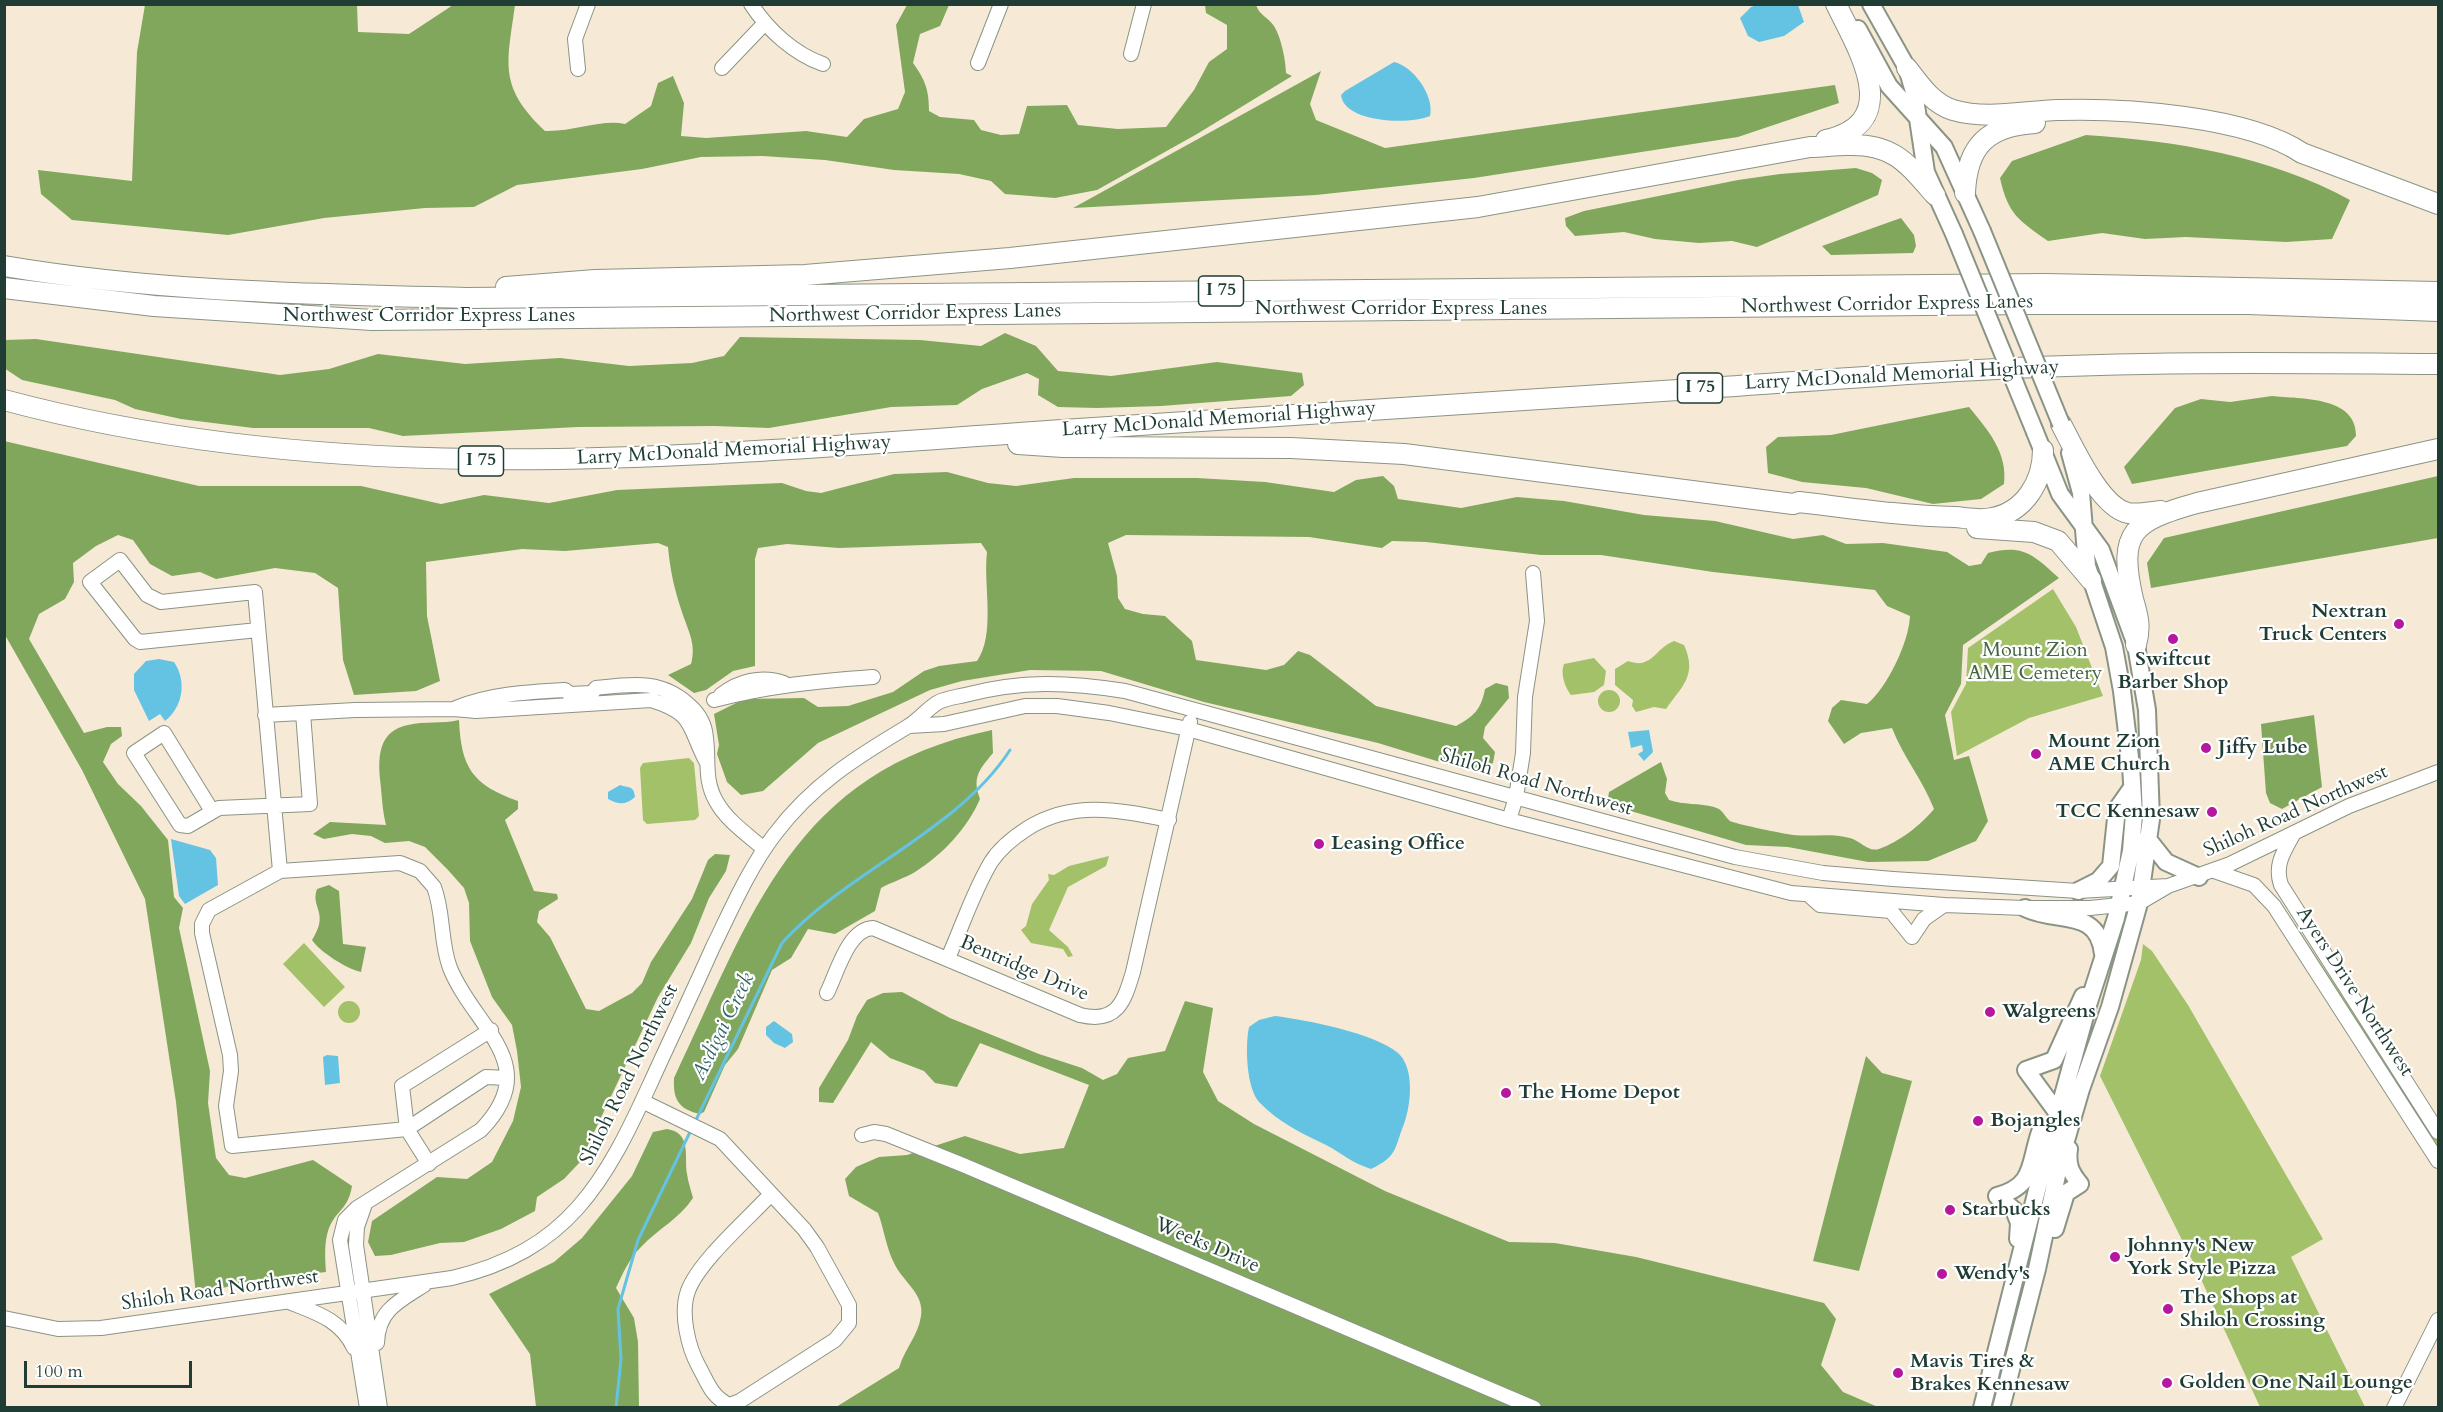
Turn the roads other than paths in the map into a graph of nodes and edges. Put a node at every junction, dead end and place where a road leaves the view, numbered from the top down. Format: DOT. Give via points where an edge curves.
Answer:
graph roads {
  1 [pos="588,4"];
  2 [pos="751,4"];
  3 [pos="1001,4"];
  4 [pos="1144,4"];
  5 [pos="1836,4"];
  6 [pos="1845,4"];
  7 [pos="1871,4"];
  8 [pos="765,23"];
  9 [pos="1131,54"];
  10 [pos="978,63"];
  11 [pos="823,64"];
  12 [pos="722,68"];
  13 [pos="1907,68"];
  14 [pos="578,69"];
  15 [pos="1916,116"];
  16 [pos="1809,147"];
  17 [pos="2302,153"];
  18 [pos="1965,193"];
  19 [pos="1935,195"];
  20 [pos="2439,204"];
  21 [pos="4,266"];
  22 [pos="4,288"];
  23 [pos="2439,292"];
  24 [pos="443,298"];
  25 [pos="2439,311"];
  26 [pos="2439,364"];
  27 [pos="4,400"];
  28 [pos="2061,424"];
  29 [pos="962,437"];
  30 [pos="2439,449"];
  31 [pos="2043,450"];
  32 [pos="1793,504"];
  33 [pos="2173,510"];
  34 [pos="2084,527"];
  35 [pos="1533,573"];
  36 [pos="2091,580"];
  37 [pos="258,630"];
  38 [pos="2136,645"];
  39 [pos="873,677"];
  40 [pos="787,685"];
  41 [pos="1194,708"];
  42 [pos="454,709"];
  43 [pos="303,713"];
  44 [pos="265,715"];
  45 [pos="909,726"];
  46 [pos="1188,729"];
  47 [pos="706,761"];
  48 [pos="2439,772"];
  49 [pos="2131,789"];
  50 [pos="1516,797"];
  51 [pos="273,807"];
  52 [pos="212,811"];
  53 [pos="1169,820"];
  54 [pos="1509,820"];
  55 [pos="2294,833"];
  56 [pos="2147,838"];
  57 [pos="764,849"];
  58 [pos="280,871"];
  59 [pos="2206,874"];
  60 [pos="2141,885"];
  61 [pos="2168,886"];
  62 [pos="2123,887"];
  63 [pos="2078,891"];
  64 [pos="1809,895"];
  65 [pos="2139,903"];
  66 [pos="1944,905"];
  67 [pos="2119,905"];
  68 [pos="2025,908"];
  69 [pos="948,958"];
  70 [pos="2103,958"];
  71 [pos="2096,984"];
  72 [pos="827,993"];
  73 [pos="491,1030"];
  74 [pos="507,1078"];
  75 [pos="642,1101"];
  76 [pos="2064,1117"];
  77 [pos="407,1129"];
  78 [pos="2439,1132"];
  79 [pos="862,1135"];
  80 [pos="2439,1161"];
  81 [pos="429,1164"];
  82 [pos="771,1194"];
  83 [pos="365,1204"];
  84 [pos="2023,1248"];
  85 [pos="2037,1269"];
  86 [pos="428,1282"];
  87 [pos="363,1291"];
  88 [pos="348,1292"];
  89 [pos="287,1302"];
  90 [pos="4,1318"];
  91 [pos="2439,1320"];
  92 [pos="360,1360"];
  93 [pos="366,1407"];
  94 [pos="380,1407"];
  95 [pos="1534,1407"];
  96 [pos="1982,1407"];
  97 [pos="2001,1407"];
  98 [pos="2394,1407"];
  1 -- 14 [label="street" via="575,39"];
  2 -- 8 [label="street"];
  3 -- 10 [label="street"];
  4 -- 9 [label="street"];
  5 -- 16 [label="highway" via="1868,77 1870,104 1853,130"];
  6 -- 15 [label="main road" via="1889,86"];
  7 -- 13 [label="main road"];
  8 -- 11 [label="street" via="804,56"];
  8 -- 12 [label="street"];
  13 -- 15 [label="main road"];
  13 -- 17 [label="highway" via="1930,97 1954,110 1992,114 2073,110 2147,113 2239,128 2283,141"];
  15 -- 18 [label="main road" via="1944,147"];
  15 -- 19 [label="main road" via="1922,154"];
  16 -- 19 [label="highway" via="1847,144 1885,148 1906,162"];
  16 -- 24 [label="highway" via="1467,209 906,268 559,282"];
  17 -- 18 [label="highway" via="2281,153 2150,127 2013,125 1994,132 1977,148 1967,170"];
  17 -- 20 [label="highway"];
  18 -- 28 [label="main road, bridge"];
  19 -- 31 [label="main road, bridge"];
  21 -- 24 [label="highway, I 75" via="184,287"];
  22 -- 25 [label="highway, Northwest Corridor Express Lanes" via="154,306 372,320 2030,304 2248,304"];
  23 -- 24 [label="highway, I 75" via="2045,284"];
  26 -- 29 [label="highway, Larry McDonald Memorial Highway / I 75" via="1997,369"];
  27 -- 29 [label="highway, Larry McDonald Memorial Highway / I 75" via="137,429 247,447 445,461 560,461"];
  28 -- 33 [label="highway" via="2098,488 2114,507 2140,513"];
  28 -- 34 [label="main road" via="2080,483"];
  29 -- 32 [label="highway" via="1063,447 1280,448 1404,454"];
  30 -- 33 [label="highway"];
  31 -- 32 [label="highway" via="2043,467 2029,496 2014,510 1992,519"];
  31 -- 34 [label="main road" via="2060,494"];
  32 -- 36 [label="highway" via="1799,512 2034,532 2058,541"];
  33 -- 38 [label="highway" via="2137,528 2127,546 2128,578 2139,618"];
  34 -- 36 [label="main road"];
  34 -- 38 [label="main road" via="2101,550"];
  35 -- 50 [label="street" via="1537,621 1530,658 1535,670 1534,698 1525,709"];
  36 -- 49 [label="main road" via="2114,647"];
  37 -- 37 [label="street" via="140,642 90,582 120,560 147,595 161,602 255,592"];
  37 -- 44 [label="street"];
  38 -- 56 [label="main road" via="2150,741 2151,819"];
  39 -- 40 [label="street"];
  41 -- 45 [label="street, Shiloh Road Northwest" via="1125,691 1050,682 939,701"];
  41 -- 46 [label="street, Bentridge Drive"];
  41 -- 50 [label="street, Shiloh Road Northwest"];
  42 -- 43 [label="street"];
  42 -- 47 [label="street" via="476,711 651,700 665,704 692,724"];
  42 -- 47 [label="street" via="476,700 565,690 582,694 592,693 596,688 643,683 659,686 674,692 704,723"];
  43 -- 44 [label="street"];
  43 -- 51 [label="street" via="310,804"];
  44 -- 51 [label="street"];
  45 -- 46 [label="street, Shiloh Road Northwest" via="944,724 1025,706 1057,706"];
  45 -- 57 [label="street, Shiloh Road Northwest" via="837,770 792,812"];
  46 -- 53 [label="street, Bentridge Drive"];
  46 -- 54 [label="street, Shiloh Road Northwest"];
  47 -- 57 [label="street" via="711,789 721,809"];
  48 -- 55 [label="street, Shiloh Road Northwest" via="2370,797"];
  49 -- 62 [label="main road" via="2131,852"];
  49 -- 63 [label="main road" via="2117,809 2111,866 2098,881"];
  50 -- 54 [label="street"];
  50 -- 63 [label="street, Shiloh Road Northwest" via="1725,854 1823,873"];
  51 -- 52 [label="street"];
  51 -- 58 [label="street"];
  52 -- 52 [label="street" via="188,826 180,825 134,753 164,733"];
  53 -- 69 [label="street" via="1116,809 1076,809 1044,818 1021,832 991,862"];
  53 -- 69 [label="street, Bentridge Drive" via="1126,994 1110,1015 1095,1019 1080,1015"];
  54 -- 64 [label="street, Shiloh Road Northwest"];
  55 -- 59 [label="street, Shiloh Road Northwest"];
  55 -- 78 [label="street, Ayers Drive Northwest" via="2280,860 2278,877"];
  56 -- 59 [label="main road" via="2166,862"];
  56 -- 60 [label="main road"];
  57 -- 75 [label="street, Shiloh Road Northwest" via="723,926"];
  58 -- 73 [label="street" via="391,862 411,865 420,871 438,898 450,967"];
  58 -- 77 [label="street" via="209,910 202,924 230,1055 226,1106 232,1146"];
  59 -- 61 [label="street, Shiloh Road Northwest"];
  59 -- 80 [label="street, Ayers Drive Northwest" via="2254,885 2274,906"];
  60 -- 61 [label="street, Shiloh Road Northwest"];
  60 -- 62 [label="street, Shiloh Road Northwest"];
  60 -- 65 [label="main road"];
  61 -- 65 [label="street, Shiloh Road Northwest"];
  62 -- 63 [label="street, Shiloh Road Northwest"];
  62 -- 67 [label="main road"];
  64 -- 66 [label="street, Shiloh Road Northwest"];
  64 -- 66 [label="street" via="1820,905 1892,911 1912,937 1924,920"];
  65 -- 67 [label="street, Shiloh Road Northwest"];
  65 -- 76 [label="main road" via="2110,1007"];
  66 -- 68 [label="street, Shiloh Road Northwest"];
  67 -- 68 [label="street, Shiloh Road Northwest"];
  67 -- 70 [label="main road"];
  68 -- 70 [label="main road" via="2039,915 2084,922 2098,935"];
  69 -- 72 [label="street, Bentridge Drive" via="879,929 866,928 853,938"];
  70 -- 71 [label="main road"];
  71 -- 76 [label="main road"];
  71 -- 76 [label="main road" via="2083,996 2054,1060 2026,1070"];
  73 -- 74 [label="street" via="505,1060"];
  73 -- 77 [label="street" via="402,1086"];
  74 -- 77 [label="street" via="486,1077"];
  74 -- 81 [label="street" via="505,1095 491,1119 481,1130"];
  75 -- 82 [label="street" via="720,1139"];
  75 -- 86 [label="street, Shiloh Road Northwest" via="599,1184 554,1232 488,1269"];
  76 -- 84 [label="main road"];
  76 -- 84 [label="main road" via="2040,1132 2026,1180 1997,1196 2014,1210 2019,1223 2016,1237"];
  76 -- 85 [label="main road"];
  76 -- 85 [label="main road" via="2067,1161 2080,1184 2066,1193 2046,1262"];
  77 -- 81 [label="street"];
  79 -- 95 [label="street, Weeks Drive" via="886,1134 953,1160"];
  81 -- 83 [label="street"];
  82 -- 82 [label="street" via="804,1229 823,1257 849,1305 849,1323 836,1340 729,1405 712,1393 693,1356 687,1293 697,1273"];
  83 -- 87 [label="street" via="356,1236"];
  83 -- 88 [label="street" via="350,1214 341,1229"];
  84 -- 96 [label="main road"];
  85 -- 97 [label="main road"];
  86 -- 87 [label="street, Shiloh Road Northwest"];
  86 -- 94 [label="street" via="390,1308 377,1327"];
  87 -- 88 [label="street, Shiloh Road Northwest"];
  87 -- 94 [label="street"];
  88 -- 89 [label="street, Shiloh Road Northwest"];
  88 -- 92 [label="street"];
  89 -- 90 [label="street, Shiloh Road Northwest" via="86,1329 44,1327"];
  89 -- 92 [label="street" via="340,1326"];
  91 -- 98 [label="street"];
  92 -- 93 [label="street"];
}
